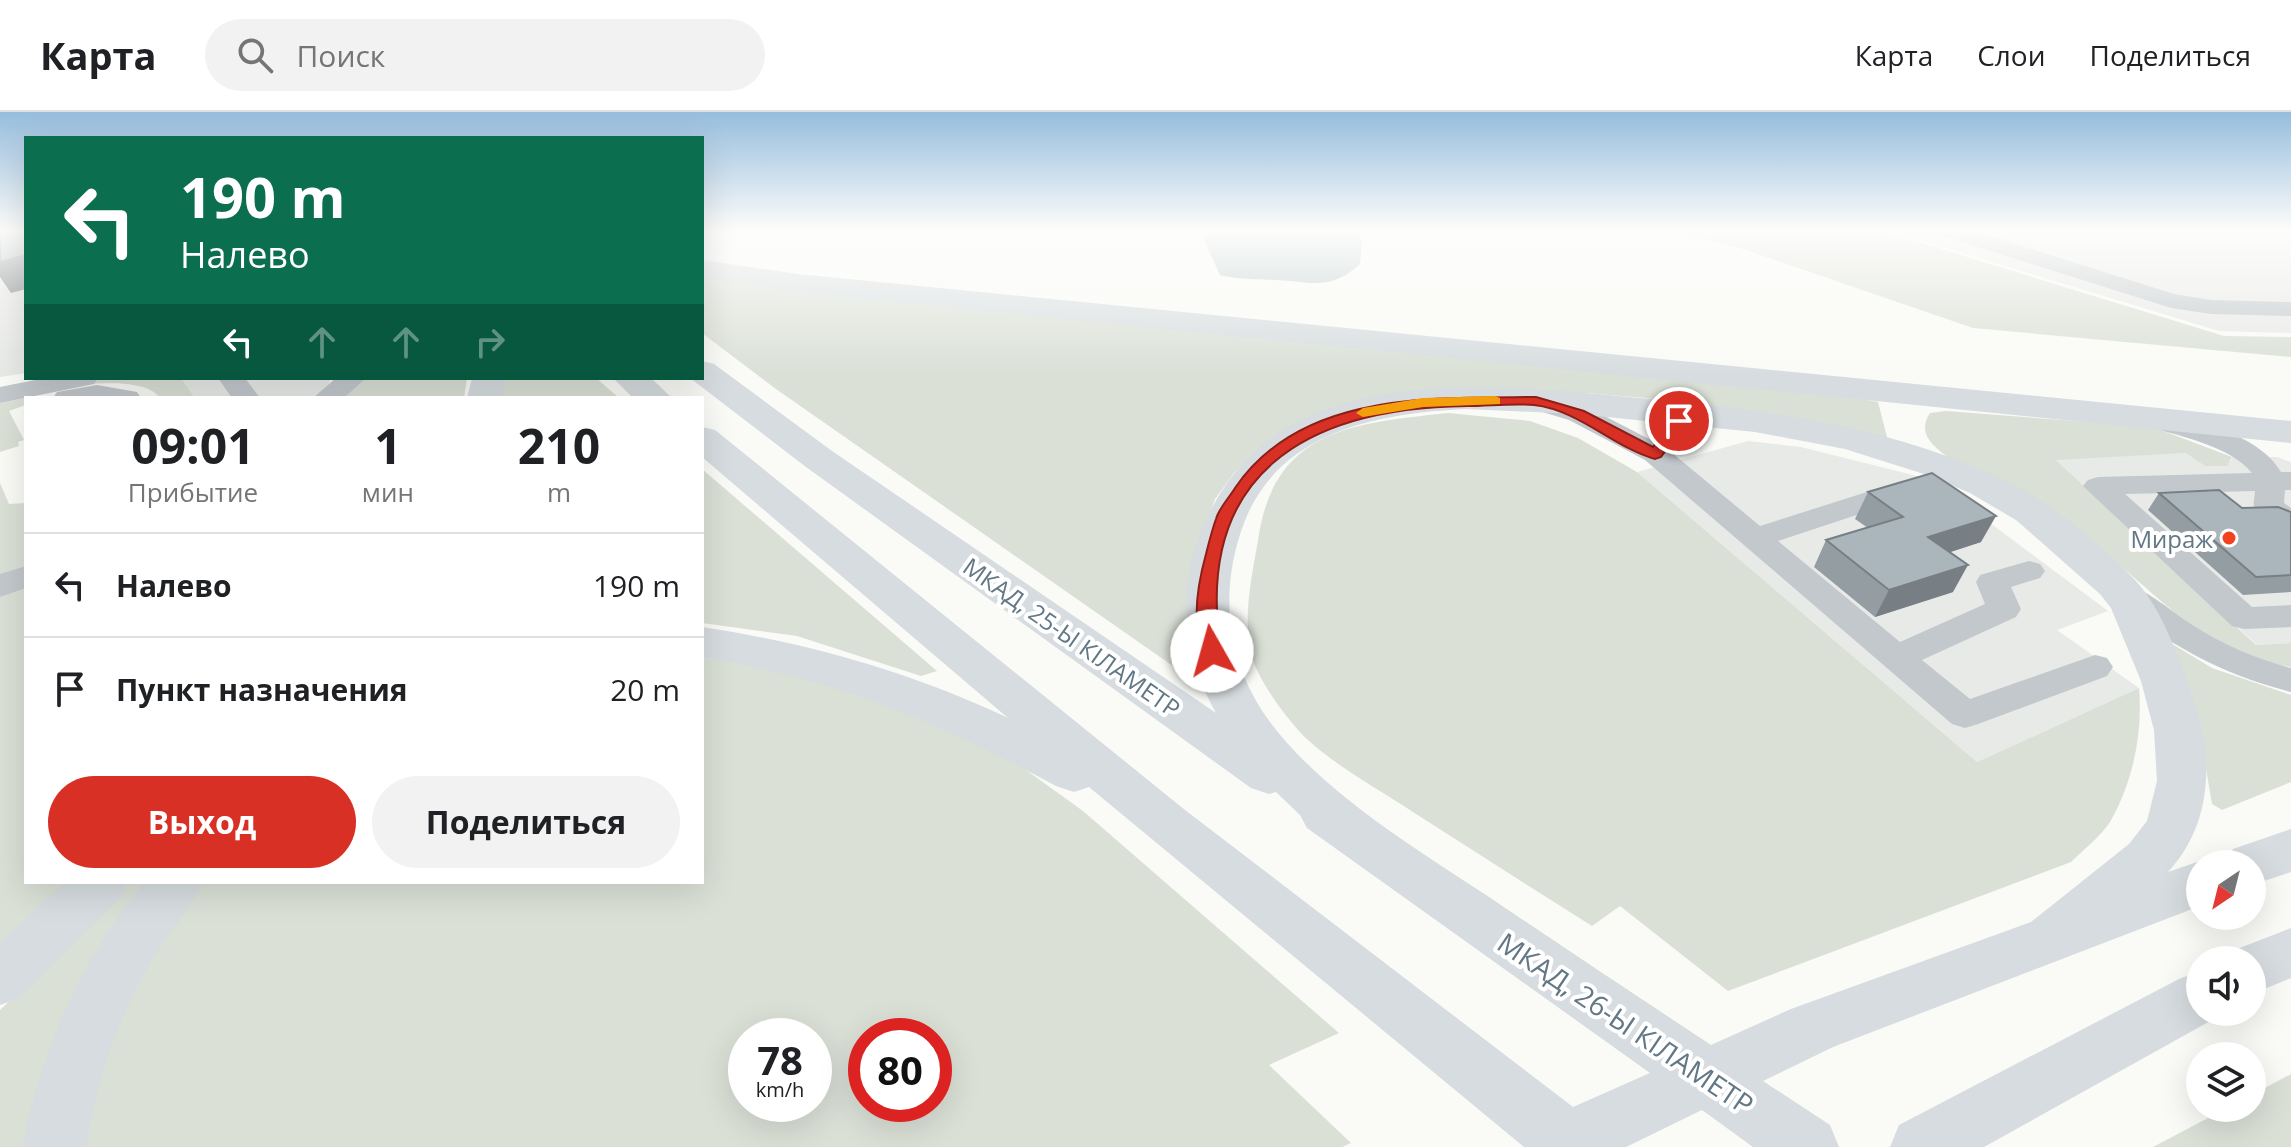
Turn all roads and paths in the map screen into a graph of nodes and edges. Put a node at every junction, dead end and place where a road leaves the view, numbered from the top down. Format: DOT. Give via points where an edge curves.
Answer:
graph roads {
  1 [pos="773,279"];
  2 [pos="2103,279"];
  3 [pos="2291,309"];
  4 [pos="704,373"];
  5 [pos="75,380"];
  6 [pos="350,380"];
  7 [pos="632,380"];
  8 [pos="34,388"];
  9 [pos="0,395"];
  10 [pos="62,396"];
  11 [pos="78,396"];
  12 [pos="115,396"];
  13 [pos="330,396"];
  14 [pos="652,396"];
  15 [pos="1954,397"];
  16 [pos="1536,401"];
  17 [pos="1693,413"];
  18 [pos="2147,417"];
  19 [pos="2291,432"];
  20 [pos="704,440"];
  21 [pos="1655,454"];
  22 [pos="1947,470"];
  23 [pos="1906,489"];
  24 [pos="2280,502"];
  25 [pos="1755,538"];
  26 [pos="2029,571"];
  27 [pos="24,577"];
  28 [pos="0,586"];
  29 [pos="2124,595"];
  30 [pos="2291,616"];
  31 [pos="704,642"];
  32 [pos="1897,657"];
  33 [pos="2095,667"];
  34 [pos="2291,680"];
  35 [pos="1167,824"];
  36 [pos="1350,832"];
  37 [pos="2291,850"];
  38 [pos="2266,859"];
  39 [pos="99,884"];
  40 [pos="176,884"];
  41 [pos="2186,888"];
  42 [pos="1445,898"];
  43 [pos="2052,936"];
  44 [pos="2291,952"];
  45 [pos="2266,964"];
  46 [pos="2266,970"];
  47 [pos="2291,971"];
  48 [pos="0,980"];
  49 [pos="2186,1005"];
  50 [pos="54,1147"];
  51 [pos="1557,1147"];
  52 [pos="1573,1147"];
  53 [pos="1807,1147"];
  54 [pos="1922,1147"];
  1 -- 15 [label="highway"];
  2 -- 3 [label="lane" via="2171,301"];
  4 -- 36 [label="highway, МКАД, 25-Ы КІЛАМЕТР"];
  5 -- 8 [label="lane"];
  6 -- 13 [label="lane"];
  7 -- 14 [label="highway"];
  8 -- 9 [label="lane"];
  8 -- 10 [label="lane"];
  11 -- 12 [label="lane"];
  15 -- 18 [label="highway"];
  15 -- 22 [label="highway" via="1919,404 1908,412 1912,443"];
  16 -- 17 [label="highway"];
  16 -- 21 [label="lane" via="1579,414"];
  16 -- 36 [label="highway" via="1423,402 1322,424 1281,447 1256,469 1225,516 1207,581 1212,651 1224,682 1261,743"];
  17 -- 21 [label="lane" via="1679,421"];
  17 -- 22 [label="highway" via="1787,427"];
  18 -- 19 [label="highway"];
  18 -- 24 [label="lane" via="2263,465"];
  20 -- 35 [label="highway"];
  21 -- 25 [label="lane"];
  22 -- 29 [label="highway" via="1986,486 2054,529"];
  23 -- 25 [label="lane"];
  24 -- 30 [label="lane" via="2098,486 2244,618"];
  25 -- 32 [label="lane"];
  26 -- 32 [label="lane" via="1992,582 2004,609"];
  27 -- 28 [label="lane"];
  29 -- 34 [label="lane" via="2203,649 2252,671"];
  29 -- 43 [label="highway" via="2169,690 2181,742 2181,794 2155,851"];
  31 -- 35 [label="highway" via="822,665 905,691 1005,735"];
  32 -- 33 [label="lane" via="1965,715"];
  35 -- 52 [label="highway"];
  36 -- 42 [label="highway, МКАД, 25-Ы КІЛАМЕТР"];
  37 -- 38 [label="highway"];
  39 -- 48 [label="highway"];
  40 -- 50 [label="highway" via="101,1000 60,1105"];
  41 -- 43 [label="highway"];
  42 -- 53 [label="highway, МКАД, 26-Ы КІЛАМЕТР"];
  43 -- 51 [label="highway" via="1812,1028"];
  44 -- 45 [label="highway"];
  46 -- 47 [label="highway"];
  49 -- 54 [label="highway"];
}
